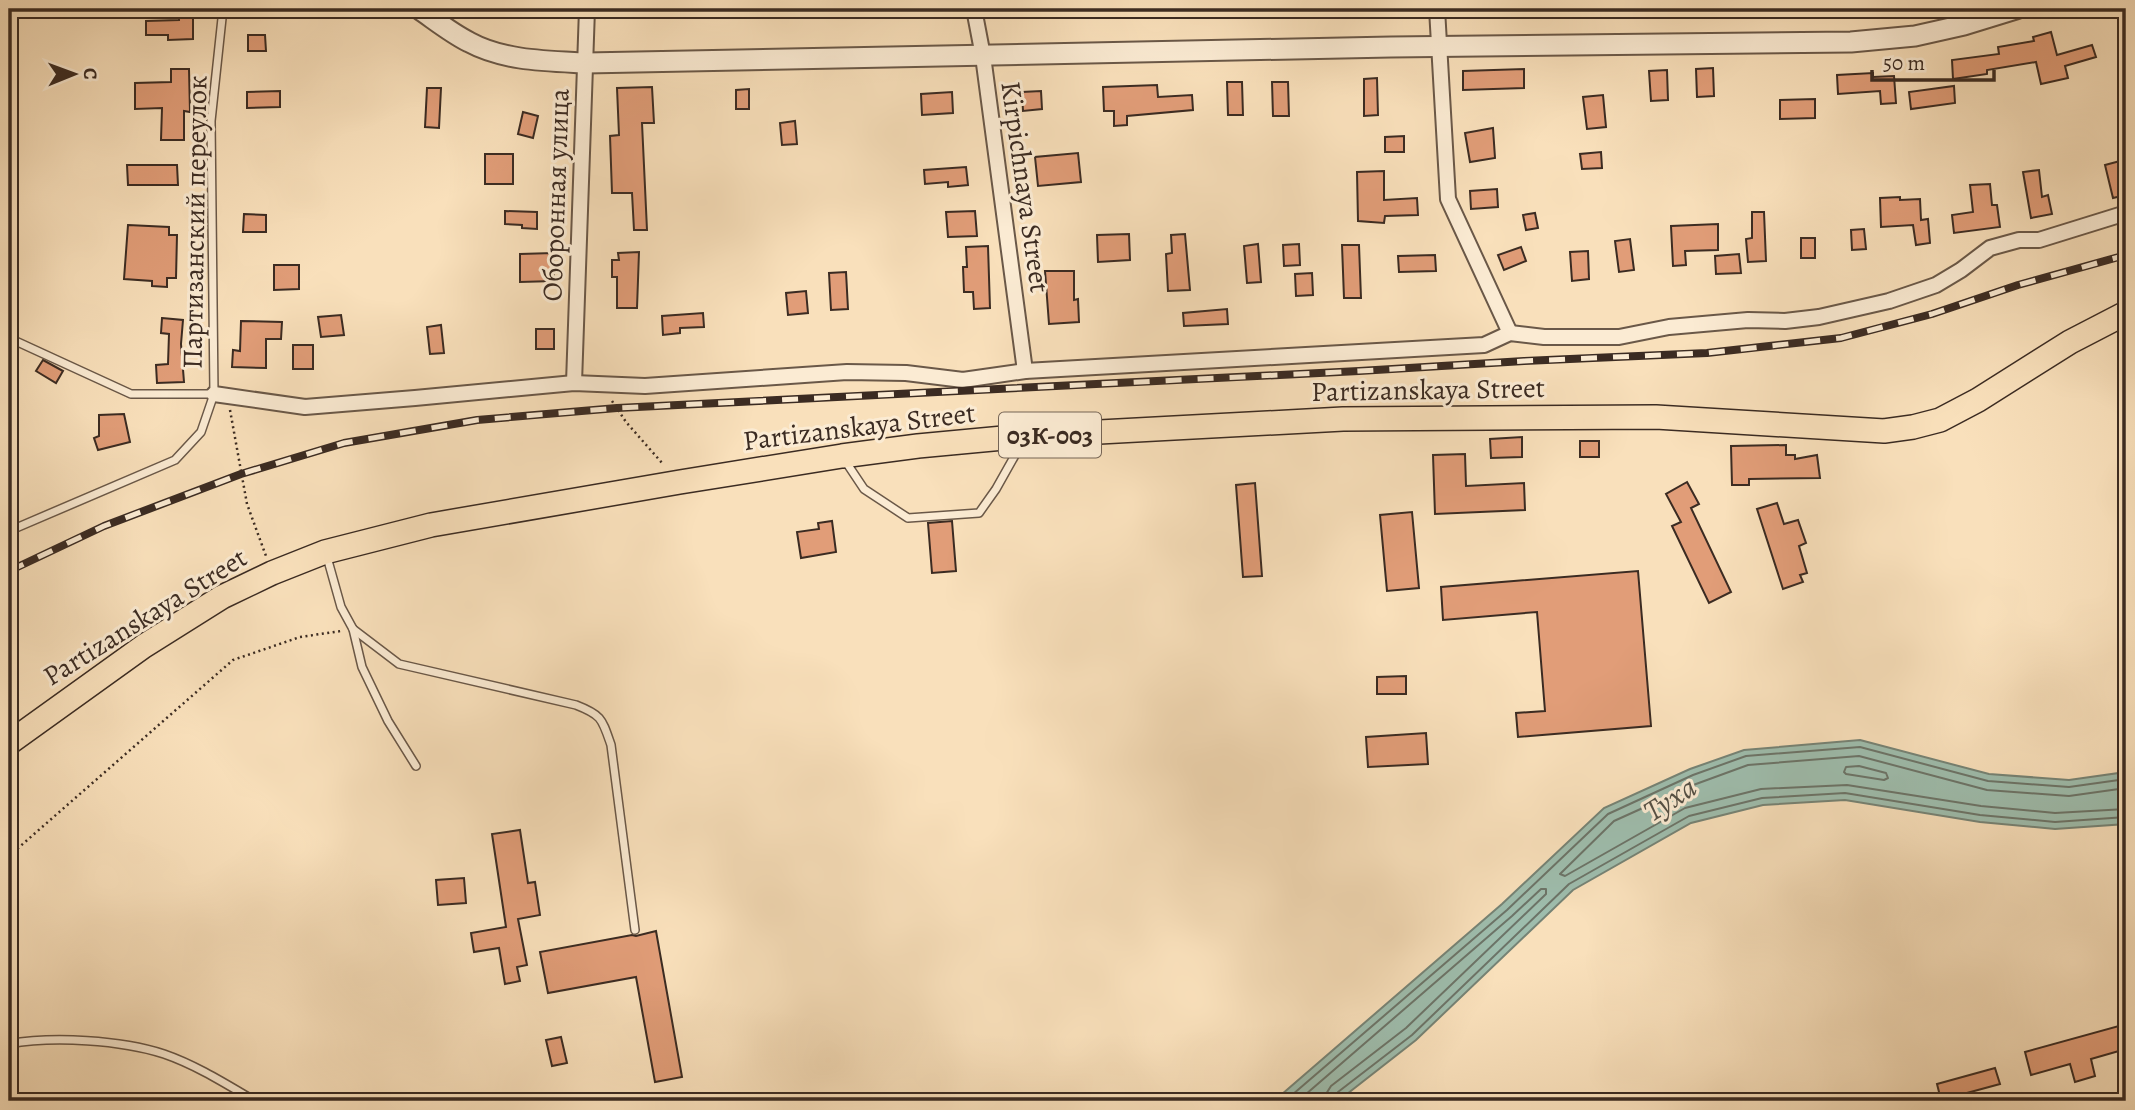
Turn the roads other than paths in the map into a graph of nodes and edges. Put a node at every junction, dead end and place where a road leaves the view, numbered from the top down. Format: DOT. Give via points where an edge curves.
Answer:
graph roads {
  1 [pos="223,9"];
  2 [pos="419,9"];
  3 [pos="587,9"];
  4 [pos="974,9"];
  5 [pos="1437,9"];
  6 [pos="2016,9"];
  7 [pos="1438,46"];
  8 [pos="983,56"];
  9 [pos="586,63"];
  10 [pos="2126,213"];
  11 [pos="2126,313"];
  12 [pos="1510,333"];
  13 [pos="9,338"];
  14 [pos="1025,371"];
  15 [pos="574,383"];
  16 [pos="214,394"];
  17 [pos="1026,436"];
  18 [pos="842,456"];
  19 [pos="9,531"];
  20 [pos="325,552"];
  21 [pos="353,629"];
  22 [pos="9,743"];
  23 [pos="416,766"];
  24 [pos="635,930"];
  25 [pos="9,1044"];
  26 [pos="255,1101"];
  1 -- 16 [label="lane, Партизанский переулок" via="211,121"];
  2 -- 9 [label="street" via="470,43 506,56"];
  3 -- 9 [label="street, Оборонная улица"];
  4 -- 8 [label="street, Kirpichnaya Street"];
  5 -- 7 [label="street"];
  6 -- 7 [label="street" via="1915,36 1851,42"];
  7 -- 8 [label="street"];
  7 -- 12 [label="street" via="1448,199"];
  8 -- 9 [label="street"];
  8 -- 14 [label="street, Kirpichnaya Street"];
  9 -- 15 [label="street, Оборонная улица"];
  10 -- 12 [label="street, Partizanskaya Street" via="2039,240 1990,248 1936,285 1819,317 1669,327 1619,337 1544,338"];
  11 -- 17 [label="main road, Partizanskaya Street / 03К-003" via="1940,420 1884,431 1656,417 1343,419"];
  12 -- 14 [label="street, Partizanskaya Street" via="1484,345"];
  13 -- 16 [label="lane" via="131,394"];
  14 -- 15 [label="street, Partizanskaya Street" via="963,380 848,372 645,386"];
  15 -- 16 [label="street, Partizanskaya Street" via="305,407"];
  16 -- 19 [label="lane" via="201,432 175,460"];
  17 -- 18 [label="main road, Partizanskaya Street / 03К-003"];
  17 -- 18 [label="lane" via="979,513 908,518 864,489"];
  18 -- 20 [label="main road, Partizanskaya Street / 03К-003" via="431,525"];
  20 -- 21 [label="lane" via="341,607"];
  20 -- 22 [label="main road, Partizanskaya Street / 03К-003" via="222,597 144,646"];
  21 -- 23 [label="lane" via="367,678"];
  21 -- 24 [label="lane" via="398,664 594,712 611,744"];
  25 -- 26 [label="lane" via="107,1042 163,1054"];
}
